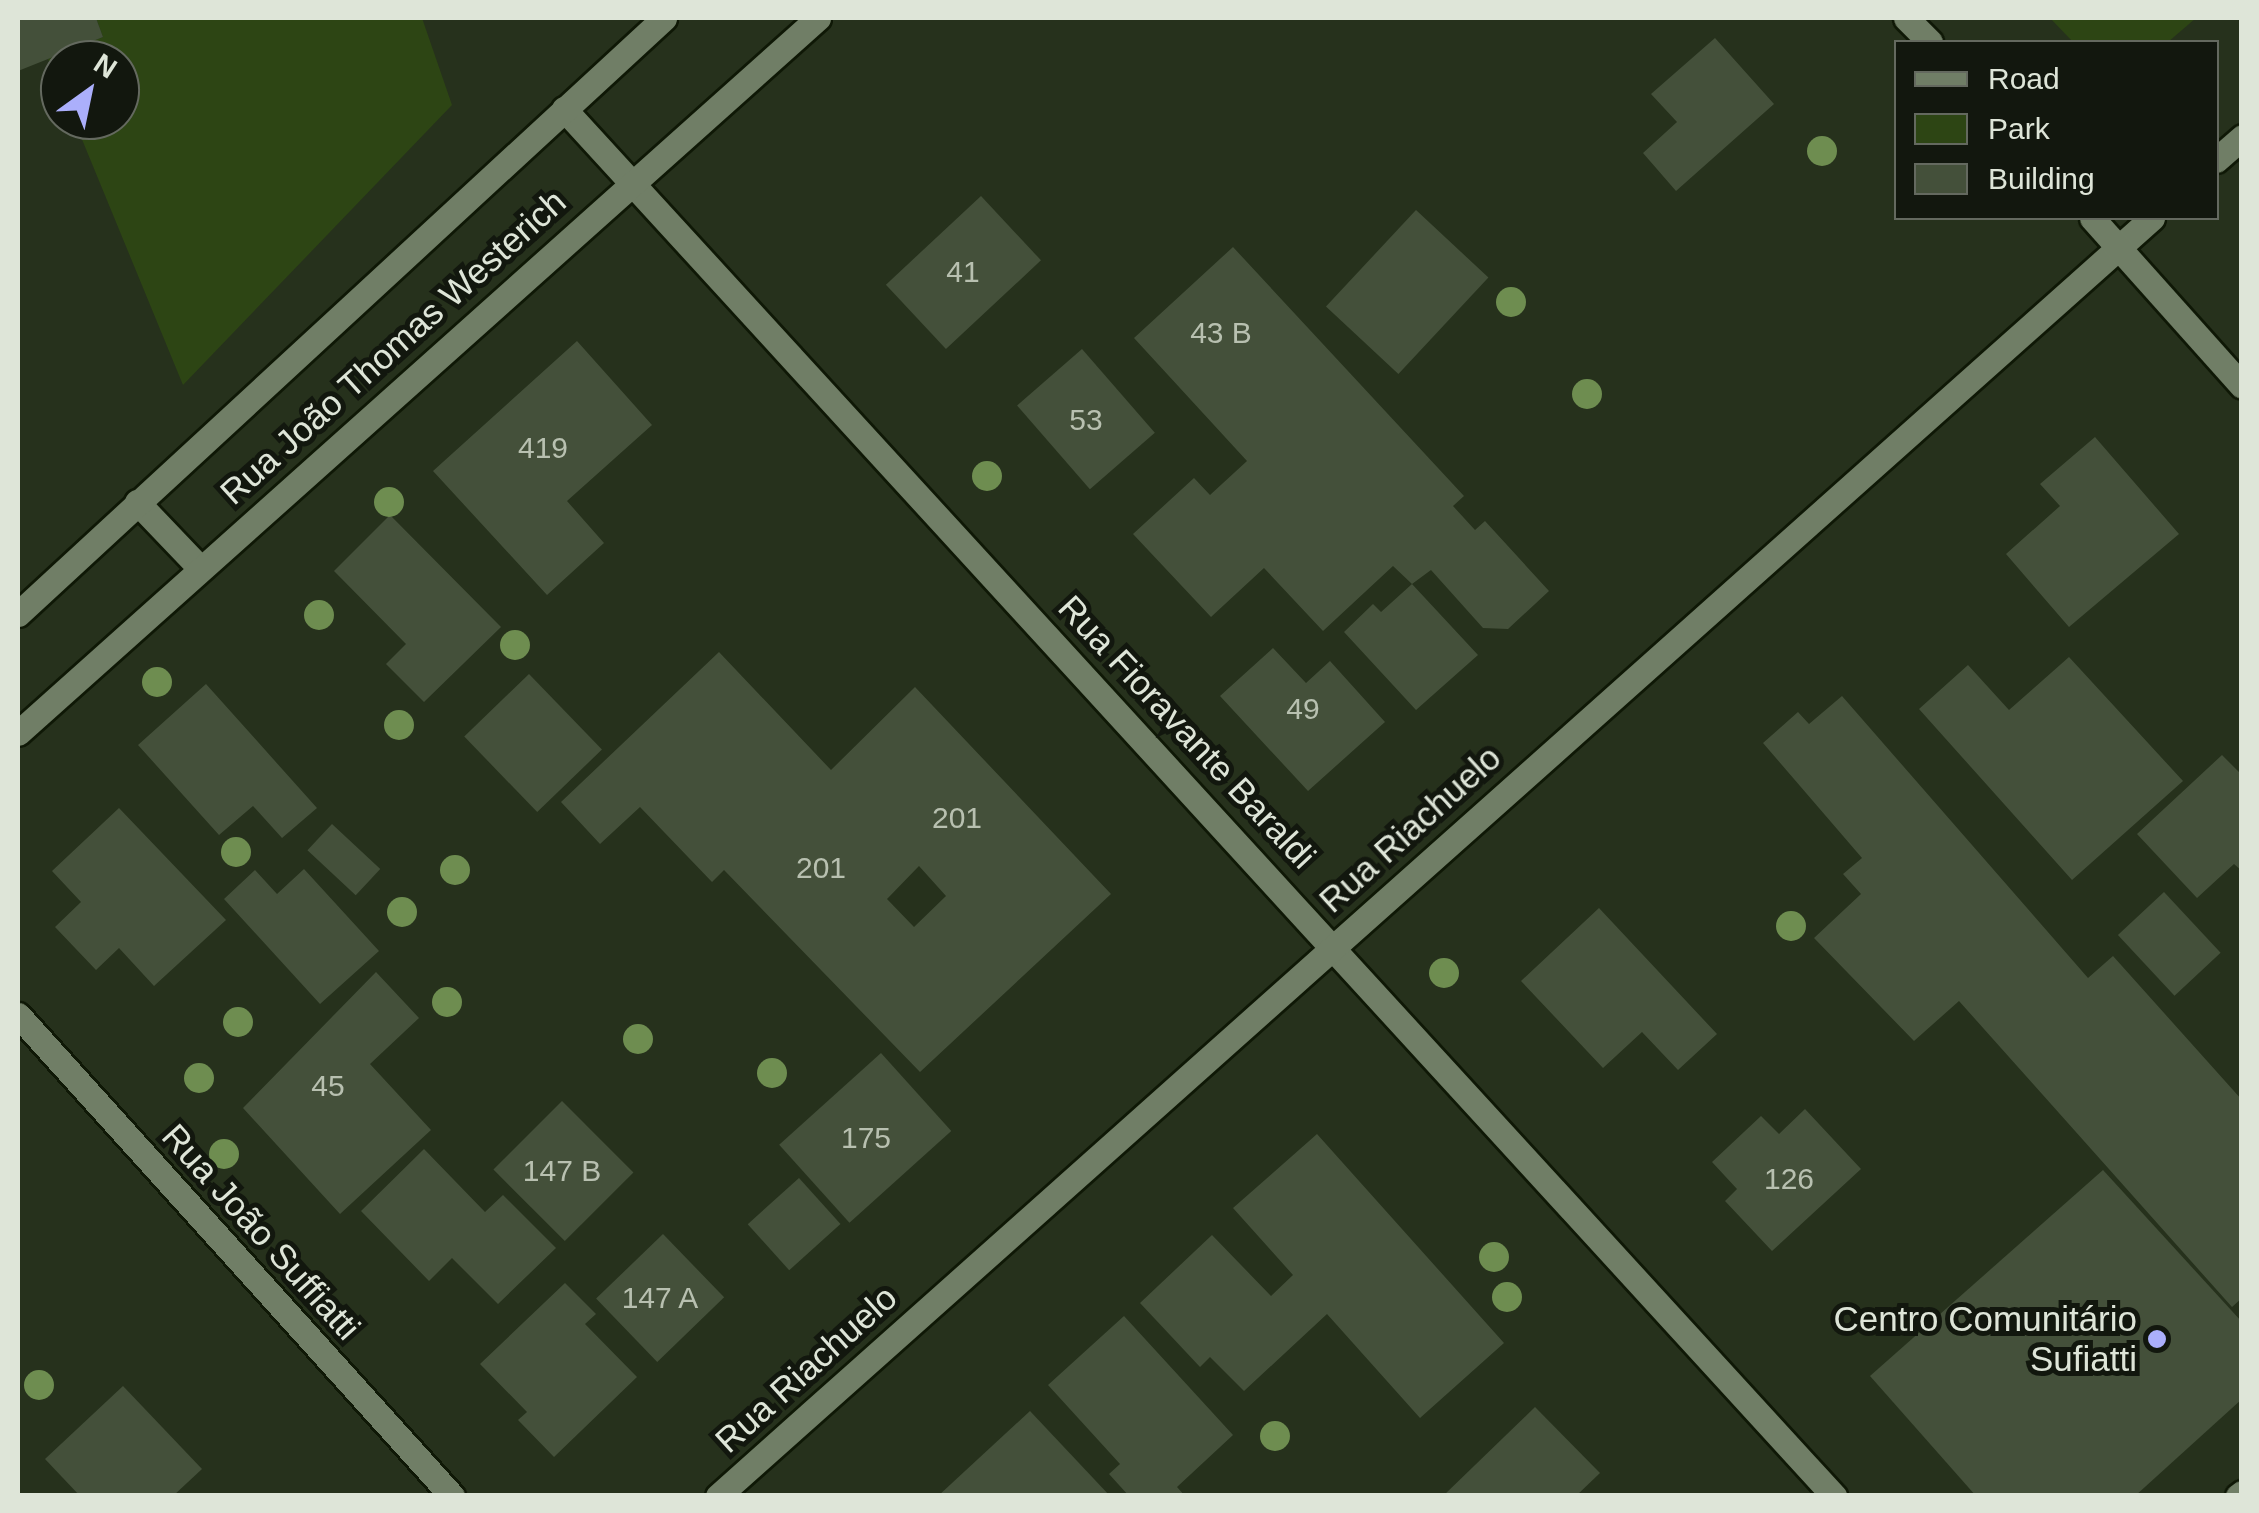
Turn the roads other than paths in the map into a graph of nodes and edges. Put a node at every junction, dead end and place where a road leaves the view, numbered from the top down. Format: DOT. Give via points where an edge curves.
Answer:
graph roads {
  1 [pos="664,18"];
  2 [pos="818,18"];
  3 [pos="1906,18"];
  4 [pos="1928,40"];
  5 [pos="564,109"];
  6 [pos="2242,137"];
  7 [pos="2219,157"];
  8 [pos="630,180"];
  9 [pos="2094,220"];
  10 [pos="2150,220"];
  11 [pos="2120,247"];
  12 [pos="2242,386"];
  13 [pos="137,502"];
  14 [pos="200,568"];
  15 [pos="18,614"];
  16 [pos="18,732"];
  17 [pos="1334,943"];
  18 [pos="18,1015"];
  19 [pos="452,1496"];
  20 [pos="718,1496"];
  21 [pos="1834,1496"];
  1 -- 5 [label="street, Rua João Thomas Westerich"];
  2 -- 8 [label="street, Rua João Thomas Westerich"];
  3 -- 4 [label="street"];
  5 -- 8 [label="street, Rua Fioravante Baraldi"];
  5 -- 13 [label="street, Rua João Thomas Westerich"];
  6 -- 7 [label="street"];
  8 -- 14 [label="street, Rua João Thomas Westerich"];
  8 -- 17 [label="street, Rua Fioravante Baraldi"];
  9 -- 11 [label="street"];
  10 -- 11 [label="street, Rua Riachuelo"];
  11 -- 12 [label="street"];
  11 -- 17 [label="street, Rua Riachuelo"];
  13 -- 14 [label="street"];
  13 -- 15 [label="street, Rua João Thomas Westerich"];
  14 -- 16 [label="street, Rua João Thomas Westerich"];
  17 -- 20 [label="street, Rua Riachuelo"];
  17 -- 21 [label="street, Rua Fioravante Baraldi"];
  18 -- 19 [label="street, Rua João Suffiatti"];
}
